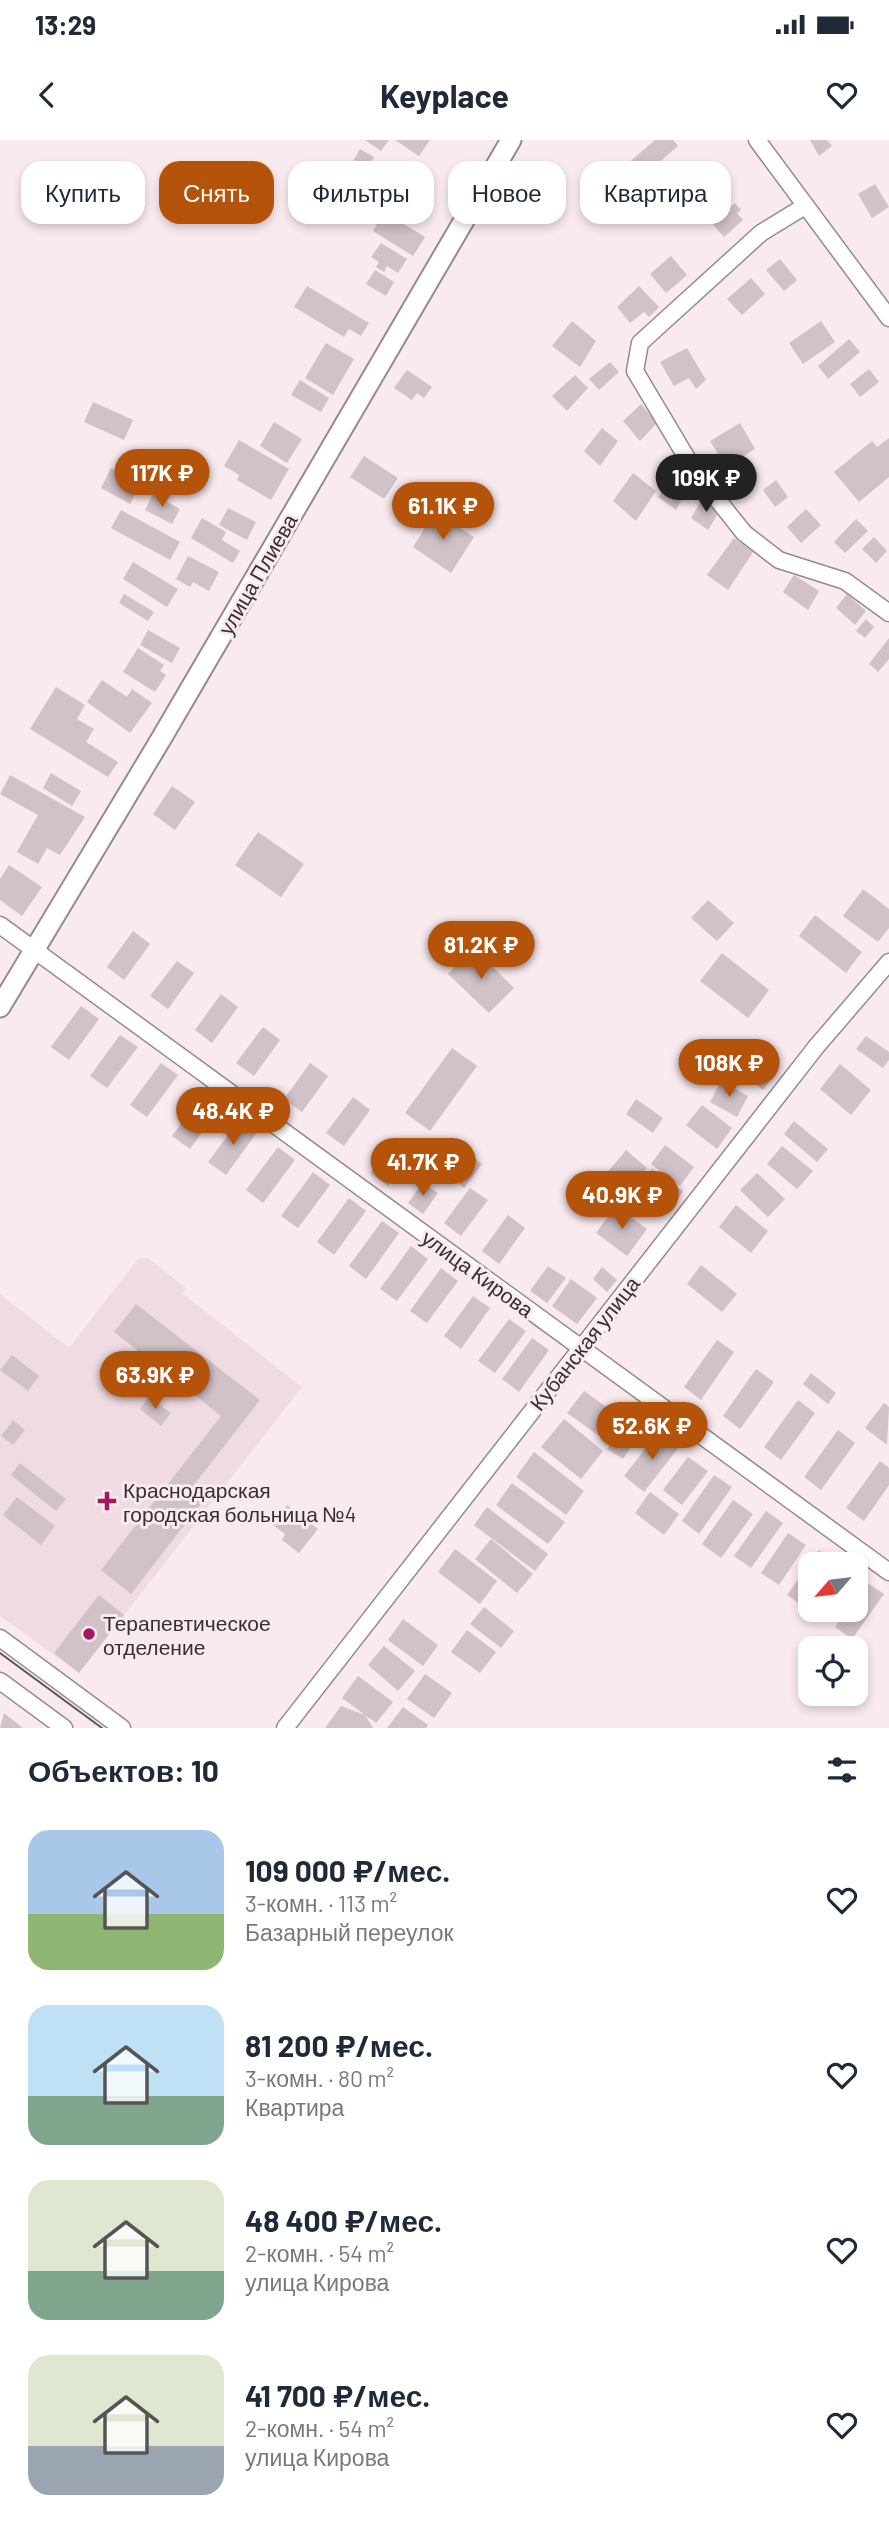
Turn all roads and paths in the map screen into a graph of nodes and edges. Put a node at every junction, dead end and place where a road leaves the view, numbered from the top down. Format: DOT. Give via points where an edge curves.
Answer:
graph roads {
  1 [pos="511,140"];
  2 [pos="757,140"];
  3 [pos="804,206"];
  4 [pos="889,318"];
  5 [pos="889,613"];
  6 [pos="0,925"];
  7 [pos="33,949"];
  8 [pos="889,962"];
  9 [pos="0,1007"];
  10 [pos="580,1347"];
  11 [pos="889,1572"];
  12 [pos="0,1638"];
  13 [pos="0,1681"];
  14 [pos="64,1728"];
  15 [pos="122,1728"];
  16 [pos="285,1728"];
  1 -- 7 [label="street, улица Плиева"];
  2 -- 3 [label="street"];
  3 -- 4 [label="street"];
  3 -- 5 [label="street" via="761,233 640,343 635,371 694,470 744,533 779,560 845,581"];
  6 -- 7 [label="street, улица Кирова"];
  7 -- 9 [label="street, улица Плиева"];
  7 -- 10 [label="street, улица Кирова"];
  8 -- 10 [label="street, Кубанская улица" via="816,1047"];
  10 -- 11 [label="street, улица Кирова"];
  10 -- 16 [label="street, Кубанская улица"];
  12 -- 15 [label="street"];
  13 -- 14 [label="street"];
}
